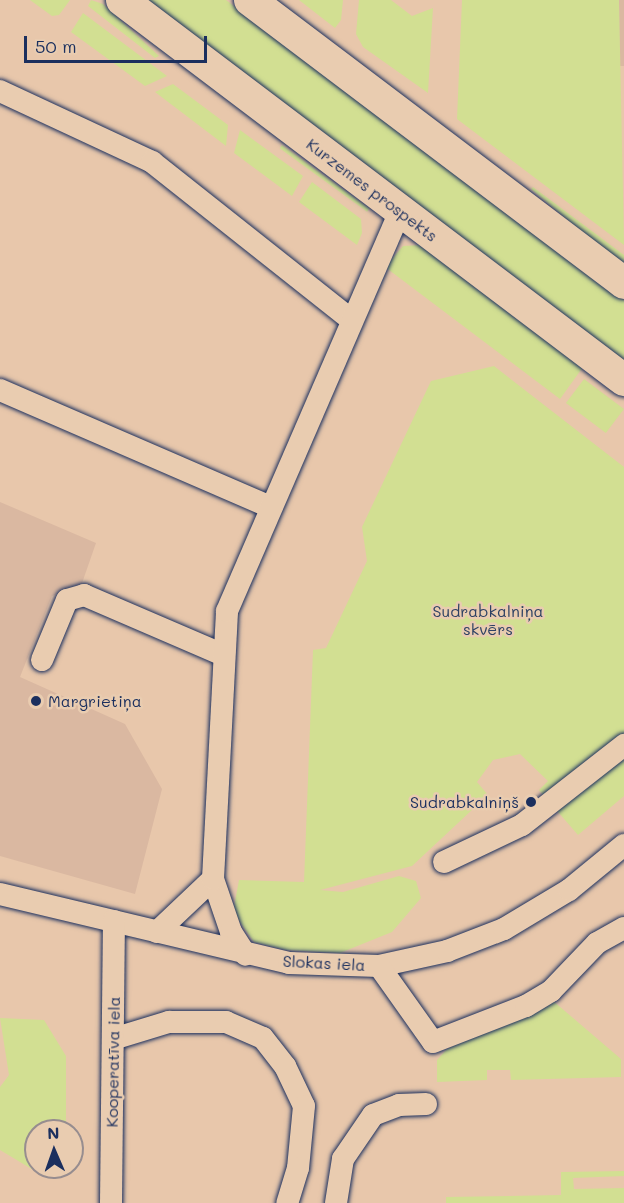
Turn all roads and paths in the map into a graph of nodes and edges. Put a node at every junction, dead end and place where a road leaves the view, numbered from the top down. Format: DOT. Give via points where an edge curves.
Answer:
graph roads {
  1 [pos="122,0"];
  2 [pos="250,0"];
  3 [pos="0,91"];
  4 [pos="400,211"];
  5 [pos="624,283"];
  6 [pos="350,319"];
  7 [pos="624,380"];
  8 [pos="0,390"];
  9 [pos="270,507"];
  10 [pos="221,654"];
  11 [pos="42,660"];
  12 [pos="624,745"];
  13 [pos="624,846"];
  14 [pos="444,862"];
  15 [pos="213,879"];
  16 [pos="0,894"];
  17 [pos="114,921"];
  18 [pos="624,928"];
  19 [pos="157,933"];
  20 [pos="246,955"];
  21 [pos="379,966"];
  22 [pos="113,1039"];
  23 [pos="426,1104"];
  24 [pos="111,1203"];
  25 [pos="287,1203"];
  26 [pos="336,1203"];
  1 -- 4 [label="main road, Kurzemes prospekts"];
  2 -- 5 [label="main road"];
  3 -- 6 [label="street" via="152,162"];
  4 -- 6 [label="street"];
  4 -- 7 [label="main road, Kurzemes prospekts"];
  6 -- 9 [label="street"];
  8 -- 9 [label="street"];
  9 -- 10 [label="street" via="227,611"];
  10 -- 11 [label="street" via="84,595 67,600"];
  10 -- 15 [label="street"];
  12 -- 14 [label="street" via="522,825"];
  13 -- 21 [label="street, Slokas iela" via="569,890 504,929 447,951"];
  15 -- 19 [label="street"];
  15 -- 20 [label="street" via="231,932"];
  16 -- 17 [label="street, Slokas iela"];
  17 -- 19 [label="street, Slokas iela"];
  17 -- 22 [label="street, Kooperatīva iela"];
  18 -- 21 [label="street" via="597,943 551,991 526,1006 433,1042"];
  19 -- 20 [label="street, Slokas iela"];
  20 -- 21 [label="street, Slokas iela" via="289,963"];
  22 -- 24 [label="street, Kooperatīva iela"];
  22 -- 25 [label="street" via="169,1022 225,1022 262,1038 285,1066 304,1106 298,1168"];
  23 -- 26 [label="street" via="399,1105 373,1115 357,1132 343,1159"];
}
